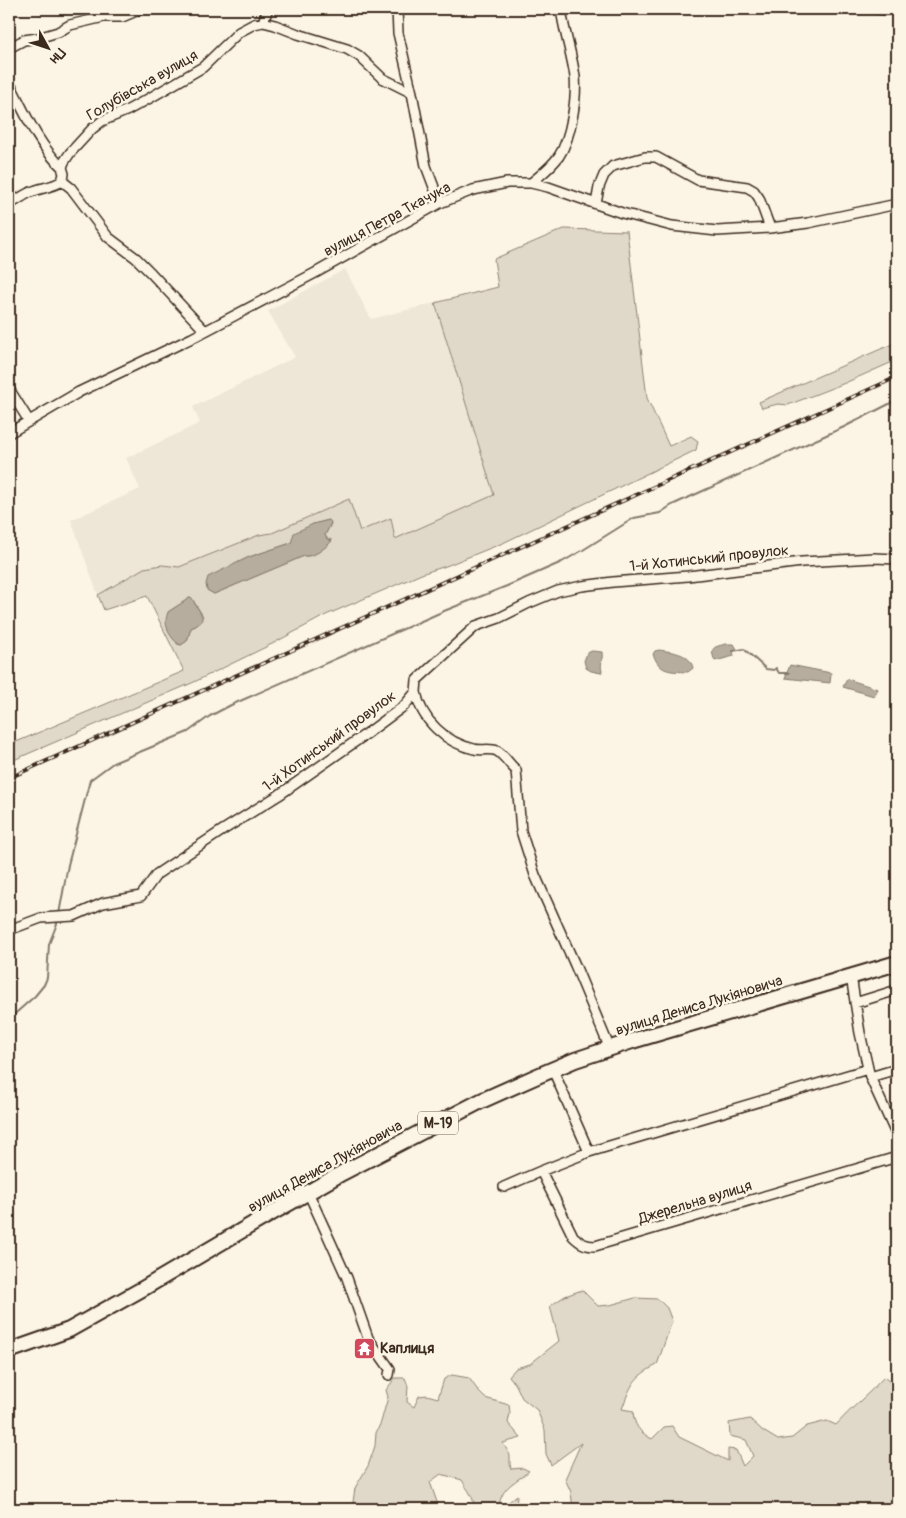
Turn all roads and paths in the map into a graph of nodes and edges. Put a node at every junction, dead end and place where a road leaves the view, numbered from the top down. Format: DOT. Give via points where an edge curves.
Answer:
graph roads {
  1 [pos="141,9"];
  2 [pos="268,9"];
  3 [pos="397,9"];
  4 [pos="561,9"];
  5 [pos="880,9"];
  6 [pos="897,10"];
  7 [pos="263,22"];
  8 [pos="9,48"];
  9 [pos="9,82"];
  10 [pos="412,93"];
  11 [pos="62,167"];
  12 [pos="62,181"];
  13 [pos="532,183"];
  14 [pos="440,203"];
  15 [pos="9,204"];
  16 [pos="596,204"];
  17 [pos="897,204"];
  18 [pos="770,228"];
  19 [pos="205,331"];
  20 [pos="9,389"];
  21 [pos="29,421"];
  22 [pos="9,432"];
  23 [pos="897,559"];
  24 [pos="416,692"];
  25 [pos="9,930"];
  26 [pos="897,963"];
  27 [pos="851,976"];
  28 [pos="897,990"];
  29 [pos="856,1003"];
  30 [pos="610,1049"];
  31 [pos="897,1069"];
  32 [pos="553,1070"];
  33 [pos="869,1073"];
  34 [pos="897,1136"];
  35 [pos="589,1152"];
  36 [pos="897,1157"];
  37 [pos="541,1171"];
  38 [pos="504,1187"];
  39 [pos="308,1192"];
  40 [pos="9,1351"];
  41 [pos="389,1375"];
  1 -- 8 [label="street" via="122,17 104,17 70,25"];
  2 -- 7 [label="street"];
  3 -- 10 [label="street" via="398,33"];
  4 -- 13 [label="street" via="576,93 568,135 559,155"];
  5 -- 6 [label="street"];
  7 -- 10 [label="street" via="347,49 382,78"];
  7 -- 11 [label="street, Голубівська вулиця" via="239,32 203,68 135,107 102,121 70,153"];
  9 -- 11 [label="street" via="51,156"];
  10 -- 14 [label="street" via="426,166"];
  11 -- 12 [label="street"];
  12 -- 15 [label="street" via="55,186 31,191"];
  12 -- 19 [label="street" via="108,238 136,258"];
  13 -- 14 [label="street, вулиця Петра Ткачука" via="507,183 473,190"];
  13 -- 16 [label="street, вулиця Петра Ткачука"];
  14 -- 19 [label="street, вулиця Петра Ткачука"];
  16 -- 18 [label="street, вулиця Петра Ткачука" via="672,226 717,231"];
  16 -- 18 [label="street" via="598,187 604,174 613,166 656,157 698,180 747,187 754,191"];
  17 -- 18 [label="street, вулиця Петра Ткачука"];
  19 -- 21 [label="street, вулиця Петра Ткачука" via="79,392"];
  20 -- 21 [label="street"];
  21 -- 22 [label="street, вулиця Петра Ткачука"];
  23 -- 24 [label="street, 1-й Хотинський провулок" via="802,562 558,591 476,626 417,680"];
  24 -- 25 [label="street, 1-й Хотинський провулок" via="404,706 362,738 157,874 141,896 103,904 74,916 41,918"];
  24 -- 30 [label="street" via="424,715 442,734 472,749 497,751 516,770 521,831 535,875"];
  26 -- 27 [label="highway, вулиця Дениса Лукіяновича / М-19"];
  27 -- 29 [label="street"];
  27 -- 30 [label="highway, вулиця Дениса Лукіяновича / М-19"];
  28 -- 29 [label="street"];
  29 -- 33 [label="street"];
  30 -- 32 [label="highway, вулиця Дениса Лукіяновича / М-19"];
  31 -- 33 [label="street"];
  32 -- 35 [label="street"];
  32 -- 39 [label="highway, вулиця Дениса Лукіяновича / М-19" via="482,1101"];
  33 -- 34 [label="street"];
  33 -- 35 [label="street"];
  35 -- 37 [label="street"];
  36 -- 37 [label="street, Джерельна вулиця" via="596,1246 586,1246 573,1236"];
  37 -- 38 [label="street"];
  39 -- 40 [label="highway, вулиця Дениса Лукіяновича / М-19" via="69,1330"];
  39 -- 41 [label="street" via="347,1278 368,1338 390,1369"];
}
